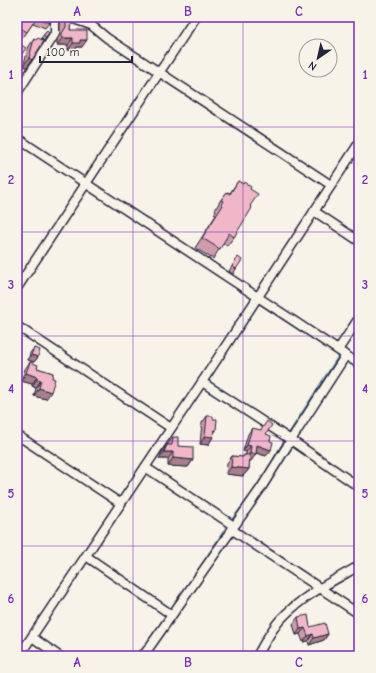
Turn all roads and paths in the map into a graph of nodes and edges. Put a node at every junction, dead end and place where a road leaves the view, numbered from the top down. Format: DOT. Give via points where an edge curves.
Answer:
graph roads {
  1 [pos="55,17"];
  2 [pos="68,17"];
  3 [pos="196,17"];
  4 [pos="160,72"];
  5 [pos="17,93"];
  6 [pos="17,138"];
  7 [pos="359,143"];
  8 [pos="87,183"];
  9 [pos="331,185"];
  10 [pos="314,211"];
  11 [pos="359,241"];
  12 [pos="17,288"];
  13 [pos="258,296"];
  14 [pos="359,318"];
  15 [pos="17,326"];
  16 [pos="338,350"];
  17 [pos="346,356"];
  18 [pos="359,364"];
  19 [pos="202,382"];
  20 [pos="171,428"];
  21 [pos="17,435"];
  22 [pos="291,440"];
  23 [pos="145,467"];
  24 [pos="359,487"];
  25 [pos="120,505"];
  26 [pos="232,528"];
  27 [pos="86,556"];
  28 [pos="359,566"];
  29 [pos="320,588"];
  30 [pos="359,614"];
  31 [pos="172,615"];
  32 [pos="32,637"];
  33 [pos="19,656"];
  34 [pos="59,656"];
  35 [pos="141,656"];
  36 [pos="257,656"];
  1 -- 5 [label="street" via="55,34"];
  2 -- 4 [label="street" via="92,25 107,38"];
  3 -- 4 [label="street"];
  4 -- 8 [label="street"];
  4 -- 9 [label="street"];
  6 -- 8 [label="street"];
  7 -- 9 [label="street"];
  8 -- 12 [label="street"];
  8 -- 13 [label="street"];
  9 -- 10 [label="street"];
  10 -- 11 [label="street"];
  10 -- 13 [label="street"];
  13 -- 16 [label="street"];
  13 -- 19 [label="street"];
  14 -- 16 [label="street"];
  15 -- 20 [label="street"];
  16 -- 17 [label="street"];
  17 -- 18 [label="street"];
  17 -- 22 [label="street"];
  19 -- 20 [label="street"];
  19 -- 22 [label="street"];
  20 -- 23 [label="street"];
  21 -- 25 [label="street"];
  22 -- 24 [label="street"];
  22 -- 26 [label="street"];
  23 -- 25 [label="street"];
  23 -- 26 [label="street"];
  25 -- 27 [label="street"];
  26 -- 29 [label="street"];
  26 -- 31 [label="street"];
  27 -- 31 [label="street"];
  27 -- 32 [label="street"];
  28 -- 29 [label="street"];
  29 -- 30 [label="street"];
  29 -- 36 [label="street" via="280,621"];
  31 -- 35 [label="street"];
  32 -- 33 [label="street"];
  32 -- 34 [label="street"];
}
